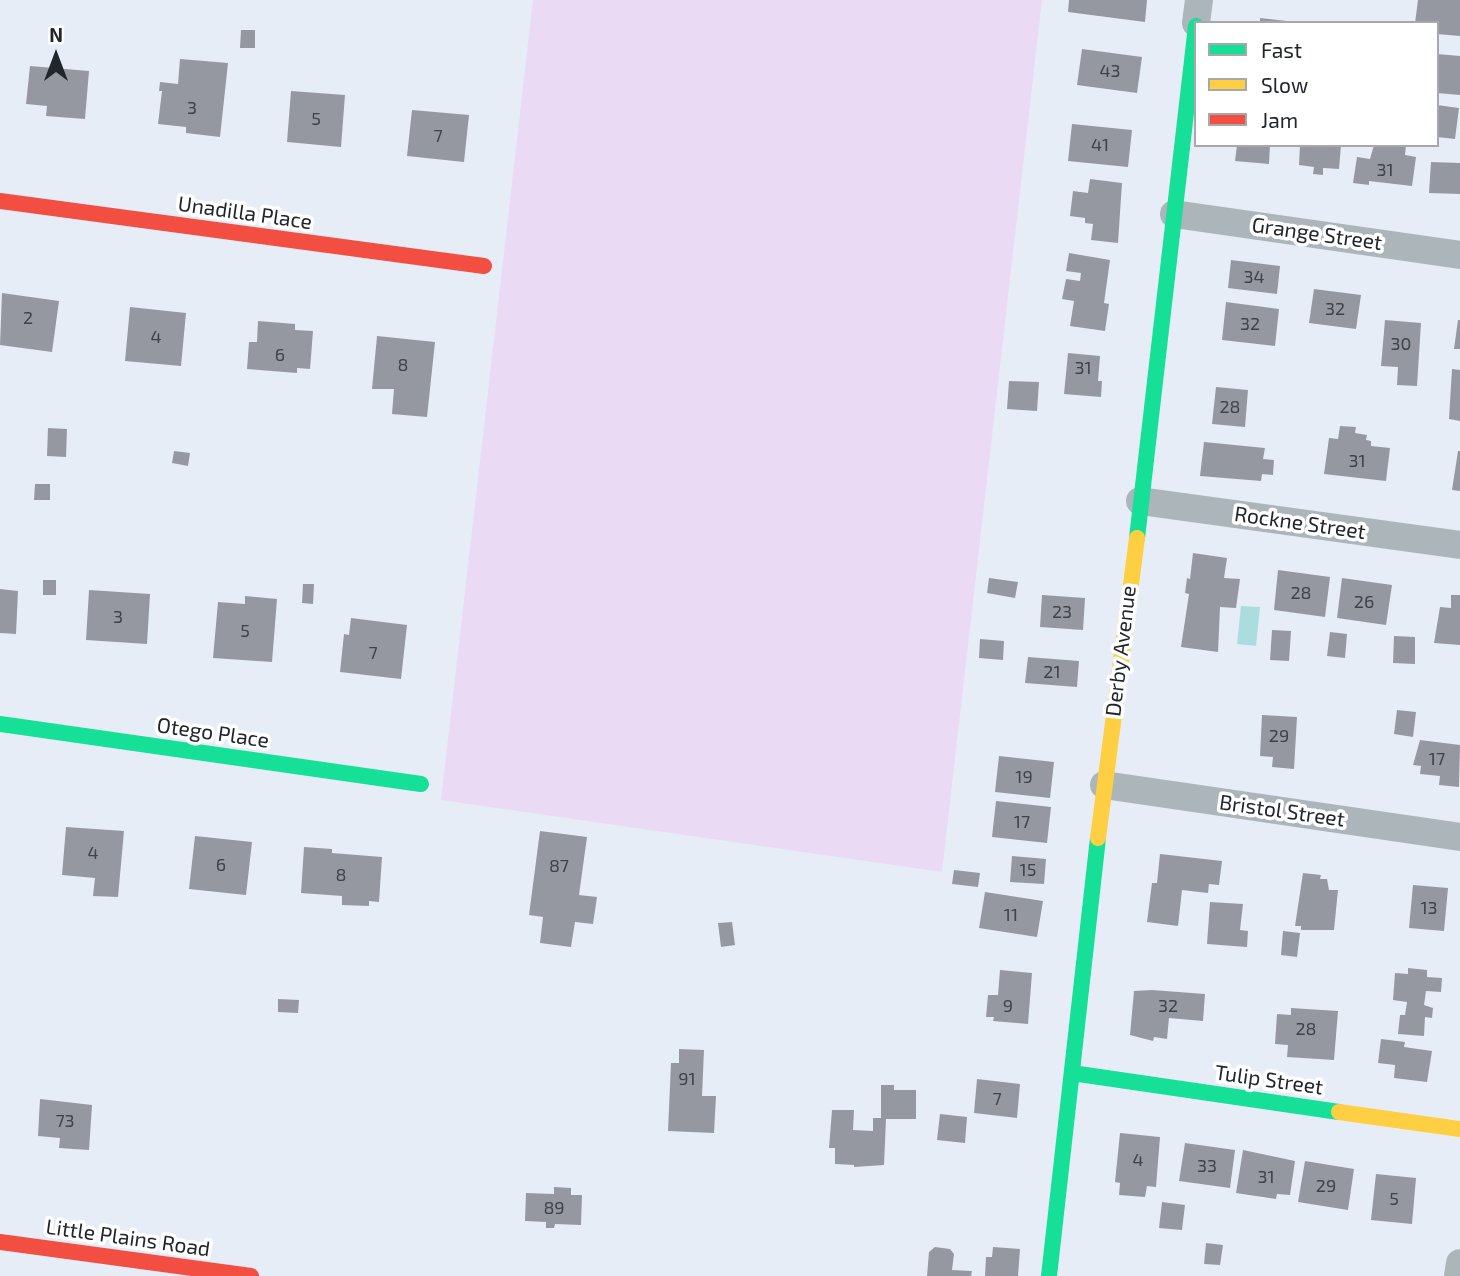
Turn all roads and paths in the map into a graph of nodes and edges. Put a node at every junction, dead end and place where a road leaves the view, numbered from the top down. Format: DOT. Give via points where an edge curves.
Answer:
graph roads {
  1 [pos="1199,0"];
  2 [pos="1196,21"];
  3 [pos="1194,41"];
  4 [pos="0,201"];
  5 [pos="1174,214"];
  6 [pos="1460,255"];
  7 [pos="484,266"];
  8 [pos="1140,501"];
  9 [pos="1460,545"];
  10 [pos="0,724"];
  11 [pos="421,784"];
  12 [pos="1104,785"];
  13 [pos="1460,837"];
  14 [pos="1072,1073"];
  15 [pos="1460,1129"];
  16 [pos="0,1242"];
  17 [pos="1460,1263"];
  18 [pos="66,1264"];
  19 [pos="251,1276"];
  20 [pos="1049,1276"];
  21 [pos="1458,1276"];
  1 -- 2 [label="street, Derby Avenue"];
  3 -- 5 [label="street, Derby Avenue"];
  4 -- 7 [label="street, Unadilla Place"];
  5 -- 6 [label="street, Grange Street"];
  5 -- 8 [label="street, Derby Avenue"];
  8 -- 9 [label="street, Rockne Street"];
  8 -- 12 [label="street, Derby Avenue"];
  10 -- 11 [label="street, Otego Place"];
  12 -- 13 [label="street, Bristol Street"];
  12 -- 14 [label="street, Derby Avenue"];
  14 -- 15 [label="street, Tulip Street"];
  14 -- 20 [label="street, Derby Avenue"];
  16 -- 18 [label="street, Little Plains Road"];
  17 -- 21 [label="street"];
  18 -- 19 [label="street, Little Plains Road"];
}
